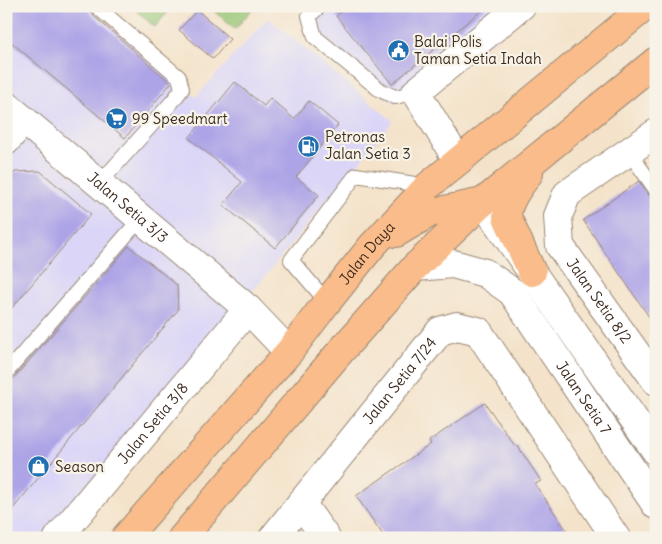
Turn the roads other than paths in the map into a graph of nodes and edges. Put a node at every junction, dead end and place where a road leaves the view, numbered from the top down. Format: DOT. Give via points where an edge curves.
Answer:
graph roads {
  1 [pos="96,6"];
  2 [pos="320,6"];
  3 [pos="522,6"];
  4 [pos="627,6"];
  5 [pos="646,6"];
  6 [pos="612,33"];
  7 [pos="656,60"];
  8 [pos="416,92"];
  9 [pos="15,113"];
  10 [pos="656,133"];
  11 [pos="6,141"];
  12 [pos="629,152"];
  13 [pos="541,155"];
  14 [pos="458,161"];
  15 [pos="99,184"];
  16 [pos="428,186"];
  17 [pos="656,190"];
  18 [pos="483,202"];
  19 [pos="141,218"];
  20 [pos="372,246"];
  21 [pos="415,268"];
  22 [pos="532,272"];
  23 [pos="327,302"];
  24 [pos="248,309"];
  25 [pos="289,352"];
  26 [pos="6,373"];
  27 [pos="656,381"];
  28 [pos="656,450"];
  29 [pos="302,503"];
  30 [pos="656,505"];
  31 [pos="58,538"];
  32 [pos="125,538"];
  33 [pos="182,538"];
  34 [pos="273,538"];
  35 [pos="326,538"];
  36 [pos="616,538"];
  1 -- 15 [label="lane" via="179,76 182,89"];
  2 -- 8 [label="lane" via="309,16 315,38 380,90 396,97"];
  3 -- 8 [label="street"];
  4 -- 6 [label="main road"];
  5 -- 6 [label="main road, Jalan Daya"];
  6 -- 14 [label="main road, Jalan Daya"];
  7 -- 13 [label="main road"];
  8 -- 14 [label="street"];
  9 -- 11 [label="street"];
  9 -- 15 [label="street, Jalan Setia 3/3"];
  10 -- 12 [label="street"];
  12 -- 17 [label="lane"];
  12 -- 27 [label="street, Jalan Setia 8/2" via="567,194 558,216 560,246"];
  13 -- 18 [label="main road"];
  13 -- 22 [label="main road" via="507,210 509,222"];
  14 -- 16 [label="main road, Jalan Daya"];
  15 -- 19 [label="street, Jalan Setia 3/3"];
  16 -- 20 [label="main road, Jalan Daya"];
  16 -- 23 [label="lane" via="356,174 291,260"];
  18 -- 20 [label="main road" via="430,213"];
  18 -- 21 [label="main road"];
  18 -- 22 [label="street, Jalan Setia 7"];
  19 -- 24 [label="street, Jalan Setia 3/3"];
  19 -- 26 [label="lane"];
  20 -- 23 [label="main road, Jalan Daya"];
  21 -- 30 [label="street, Jalan Setia 7" via="453,264 485,273 512,292"];
  21 -- 33 [label="main road"];
  22 -- 28 [label="street, Jalan Setia 7"];
  23 -- 25 [label="main road, Jalan Daya"];
  24 -- 25 [label="street, Jalan Setia 3/3"];
  24 -- 31 [label="street, Jalan Setia 3/8"];
  25 -- 32 [label="main road, Jalan Daya"];
  29 -- 34 [label="street, Jalan Setia 7/24"];
  29 -- 35 [label="street"];
  29 -- 36 [label="street, Jalan Setia 7/24" via="440,331 458,326 478,331"];
}
